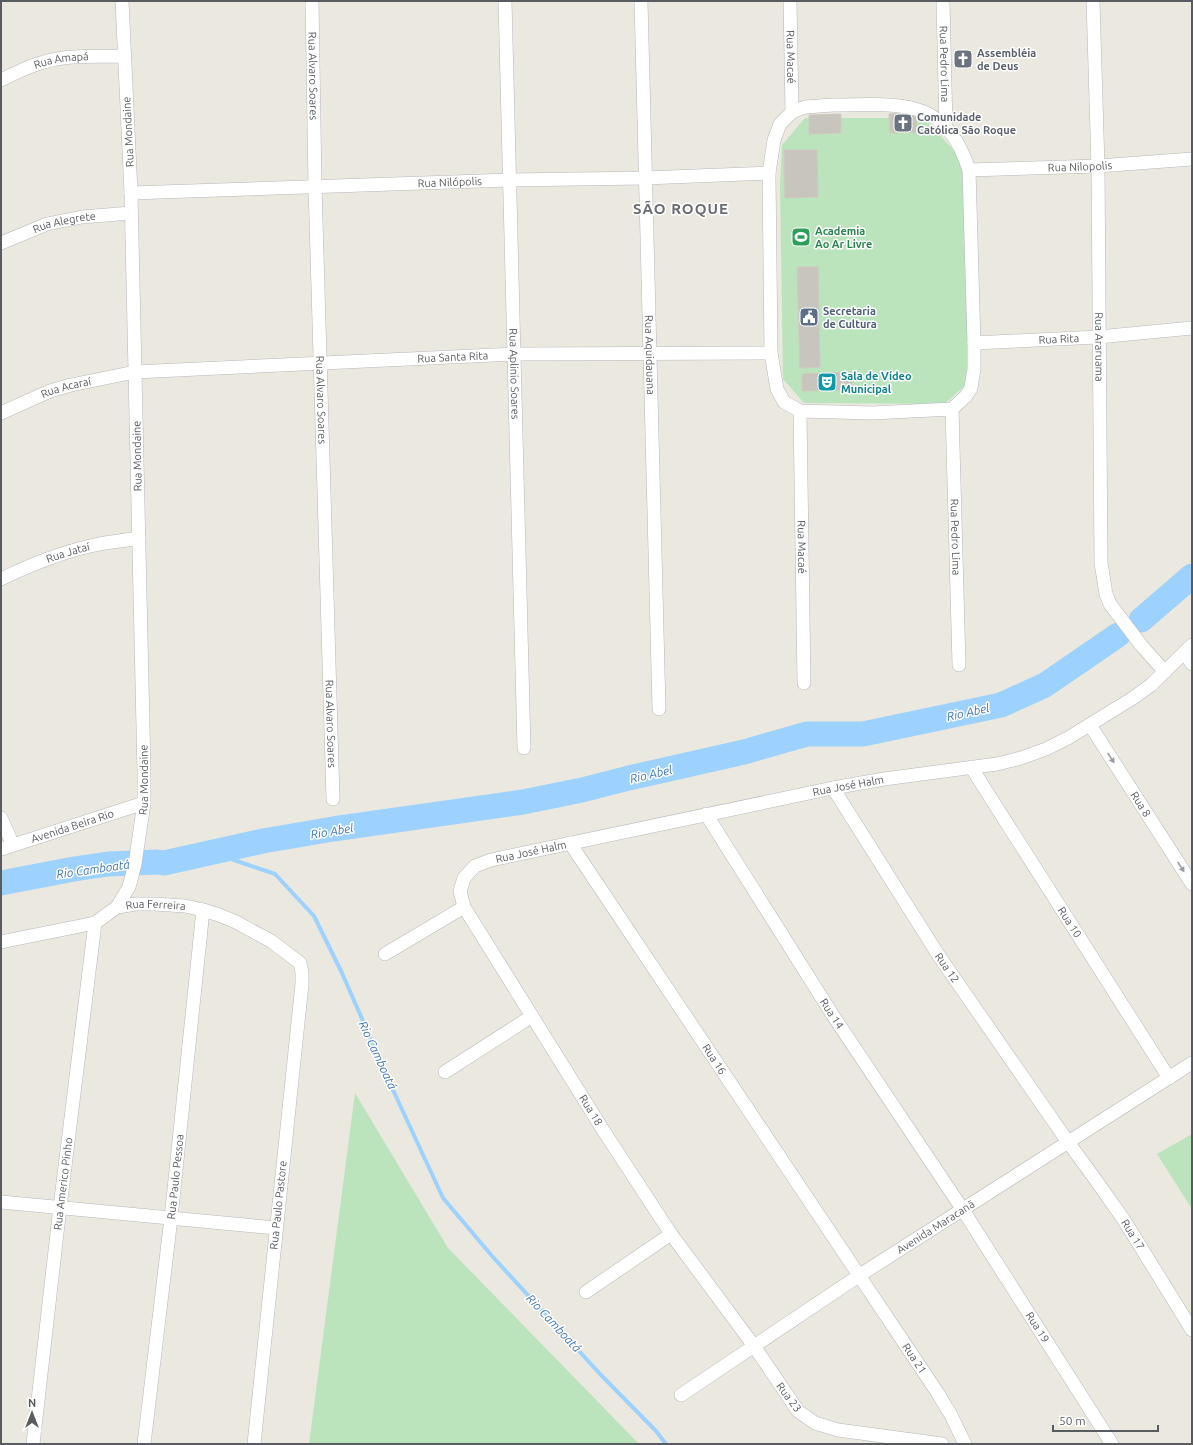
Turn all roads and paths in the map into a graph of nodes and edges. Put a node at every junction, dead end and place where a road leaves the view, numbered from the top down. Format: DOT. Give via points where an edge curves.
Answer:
graph roads {
  1 [pos="122,1"];
  2 [pos="312,1"];
  3 [pos="505,1"];
  4 [pos="641,1"];
  5 [pos="790,1"];
  6 [pos="943,1"];
  7 [pos="1094,1"];
  8 [pos="124,56"];
  9 [pos="1,80"];
  10 [pos="792,112"];
  11 [pos="946,127"];
  12 [pos="1192,159"];
  13 [pos="1098,166"];
  14 [pos="969,170"];
  15 [pos="770,173"];
  16 [pos="645,178"];
  17 [pos="511,180"];
  18 [pos="315,186"];
  19 [pos="131,193"];
  20 [pos="131,213"];
  21 [pos="1,243"];
  22 [pos="1192,328"];
  23 [pos="1098,337"];
  24 [pos="974,343"];
  25 [pos="771,353"];
  26 [pos="514,354"];
  27 [pos="649,354"];
  28 [pos="321,362"];
  29 [pos="135,372"];
  30 [pos="952,409"];
  31 [pos="800,411"];
  32 [pos="1,413"];
  33 [pos="139,538"];
  34 [pos="1,579"];
  35 [pos="1188,649"];
  36 [pos="1192,664"];
  37 [pos="959,665"];
  38 [pos="1165,672"];
  39 [pos="804,683"];
  40 [pos="659,709"];
  41 [pos="1090,725"];
  42 [pos="524,748"];
  43 [pos="971,767"];
  44 [pos="833,788"];
  45 [pos="333,800"];
  46 [pos="144,803"];
  47 [pos="706,814"];
  48 [pos="1,818"];
  49 [pos="570,843"];
  50 [pos="7,847"];
  51 [pos="475,866"];
  52 [pos="1192,884"];
  53 [pos="117,907"];
  54 [pos="464,907"];
  55 [pos="203,910"];
  56 [pos="95,923"];
  57 [pos="1,942"];
  58 [pos="385,954"];
  59 [pos="301,966"];
  60 [pos="532,1016"];
  61 [pos="1192,1063"];
  62 [pos="445,1072"];
  63 [pos="1169,1078"];
  64 [pos="1068,1142"];
  65 [pos="1,1202"];
  66 [pos="60,1208"];
  67 [pos="963,1210"];
  68 [pos="170,1218"];
  69 [pos="276,1228"];
  70 [pos="671,1234"];
  71 [pos="860,1275"];
  72 [pos="586,1292"];
  73 [pos="1192,1330"];
  74 [pos="754,1346"];
  75 [pos="681,1395"];
  76 [pos="33,1444"];
  77 [pos="144,1444"];
  78 [pos="254,1444"];
  79 [pos="942,1444"];
  80 [pos="965,1444"];
  81 [pos="1112,1444"];
  1 -- 8 [label="street, Rua Mondaine"];
  2 -- 18 [label="street, Rua Alvaro Soares"];
  3 -- 17 [label="street, Rua Aplinio Soares"];
  4 -- 16 [label="street, Rua Aquidauana"];
  5 -- 10 [label="street, Rua Macaé"];
  6 -- 11 [label="street, Rua Pedro Lima"];
  7 -- 13 [label="street, Rua Araruama"];
  8 -- 9 [label="street, Rua Amapá" via="44,61"];
  8 -- 19 [label="street, Rua Mondaine"];
  10 -- 11 [label="street" via="806,107 889,105 920,110 932,115"];
  10 -- 15 [label="street" via="780,124 774,140"];
  11 -- 14 [label="street" via="957,140"];
  12 -- 13 [label="street, Rua Nilopolis"];
  13 -- 14 [label="street, Rua Nilopolis"];
  13 -- 23 [label="street, Rua Araruama"];
  14 -- 24 [label="street"];
  15 -- 16 [label="street, Rua Nilópolis"];
  15 -- 25 [label="street"];
  16 -- 17 [label="street, Rua Nilópolis"];
  16 -- 27 [label="street, Rua Aquidauana"];
  17 -- 18 [label="street, Rua Nilópolis"];
  17 -- 26 [label="street, Rua Aplinio Soares"];
  18 -- 19 [label="street, Rua Nilópolis"];
  18 -- 28 [label="street, Rua Alvaro Soares"];
  19 -- 20 [label="street, Rua Mondaine"];
  20 -- 21 [label="street, Rua Alegrete" via="82,217 47,224"];
  20 -- 29 [label="street, Rua Mondaine"];
  22 -- 23 [label="street, Rua Rita"];
  23 -- 24 [label="street, Rua Rita"];
  23 -- 38 [label="street, Rua Araruama" via="1101,563 1106,594 1110,604 1141,645"];
  24 -- 30 [label="street" via="971,388"];
  25 -- 27 [label="street, Rua Santa Rita"];
  25 -- 31 [label="street" via="778,389 784,402"];
  26 -- 27 [label="street, Rua Santa Rita"];
  26 -- 28 [label="street, Rua Santa Rita"];
  26 -- 42 [label="street, Rua Aplinio Soares"];
  27 -- 40 [label="street, Rua Aquidauana"];
  28 -- 29 [label="street, Rua Santa Rita"];
  28 -- 45 [label="street, Rua Alvaro Soares"];
  29 -- 32 [label="street, Rua Acaraí" via="71,384"];
  29 -- 33 [label="street, Rua Mondaine"];
  30 -- 31 [label="street" via="872,413"];
  30 -- 37 [label="street, Rua Pedro Lima"];
  31 -- 39 [label="street, Rua Macaé"];
  33 -- 34 [label="street, Rua Jataí" via="63,553"];
  33 -- 46 [label="street, Rua Mondaine"];
  35 -- 36 [label="street"];
  35 -- 38 [label="street, Rua José Halm"];
  38 -- 41 [label="street, Rua José Halm" via="1133,698"];
  41 -- 43 [label="street, Rua José Halm" via="1046,749 1021,758"];
  41 -- 52 [label="street, Rua 8, one-way"];
  43 -- 44 [label="street, Rua José Halm"];
  43 -- 63 [label="street, Rua 10"];
  44 -- 47 [label="street, Rua José Halm"];
  44 -- 64 [label="street, Rua 12" via="939,956"];
  46 -- 50 [label="street, Avenida Beira Rio"];
  46 -- 53 [label="street, Rua Mondaine" via="129,887"];
  47 -- 49 [label="street, Rua José Halm"];
  47 -- 67 [label="street, Rua 14" via="832,1014"];
  48 -- 50 [label="street"];
  49 -- 51 [label="street, Rua José Halm" via="491,860"];
  49 -- 71 [label="street, Rua 16"];
  51 -- 54 [label="street, Rua 18" via="464,878 460,892"];
  53 -- 55 [label="street, Rua Ferreira" via="155,904"];
  53 -- 56 [label="street, Rua Ferreira"];
  54 -- 58 [label="street"];
  54 -- 60 [label="street, Rua 18"];
  55 -- 59 [label="street, Rua Ferreira" via="236,922 271,941 296,959"];
  55 -- 68 [label="street, Rua Paulo Pessoa"];
  56 -- 57 [label="street, Rua Ferreira"];
  56 -- 66 [label="street, Rua Americo Pinho"];
  59 -- 69 [label="street, Rua Paulo Pastore" via="302,984"];
  60 -- 62 [label="street"];
  60 -- 70 [label="street, Rua 18"];
  61 -- 63 [label="street, Avenida Maracanã"];
  63 -- 64 [label="street, Avenida Maracanã"];
  64 -- 67 [label="street, Avenida Maracanã"];
  64 -- 73 [label="street, Rua 17" via="1124,1220"];
  65 -- 66 [label="street"];
  66 -- 68 [label="street"];
  66 -- 76 [label="street, Rua Americo Pinho"];
  67 -- 71 [label="street, Avenida Maracanã"];
  67 -- 81 [label="street, Rua 19"];
  68 -- 69 [label="street"];
  68 -- 77 [label="street, Rua Paulo Pessoa"];
  69 -- 78 [label="street, Rua Paulo Pastore"];
  70 -- 72 [label="street"];
  70 -- 74 [label="street, Rua 18"];
  71 -- 74 [label="street, Avenida Maracanã"];
  71 -- 80 [label="street, Rua 21" via="936,1392"];
  74 -- 75 [label="street, Avenida Maracanã"];
  74 -- 79 [label="street, Rua 23" via="798,1411 815,1423 838,1430"];
}
